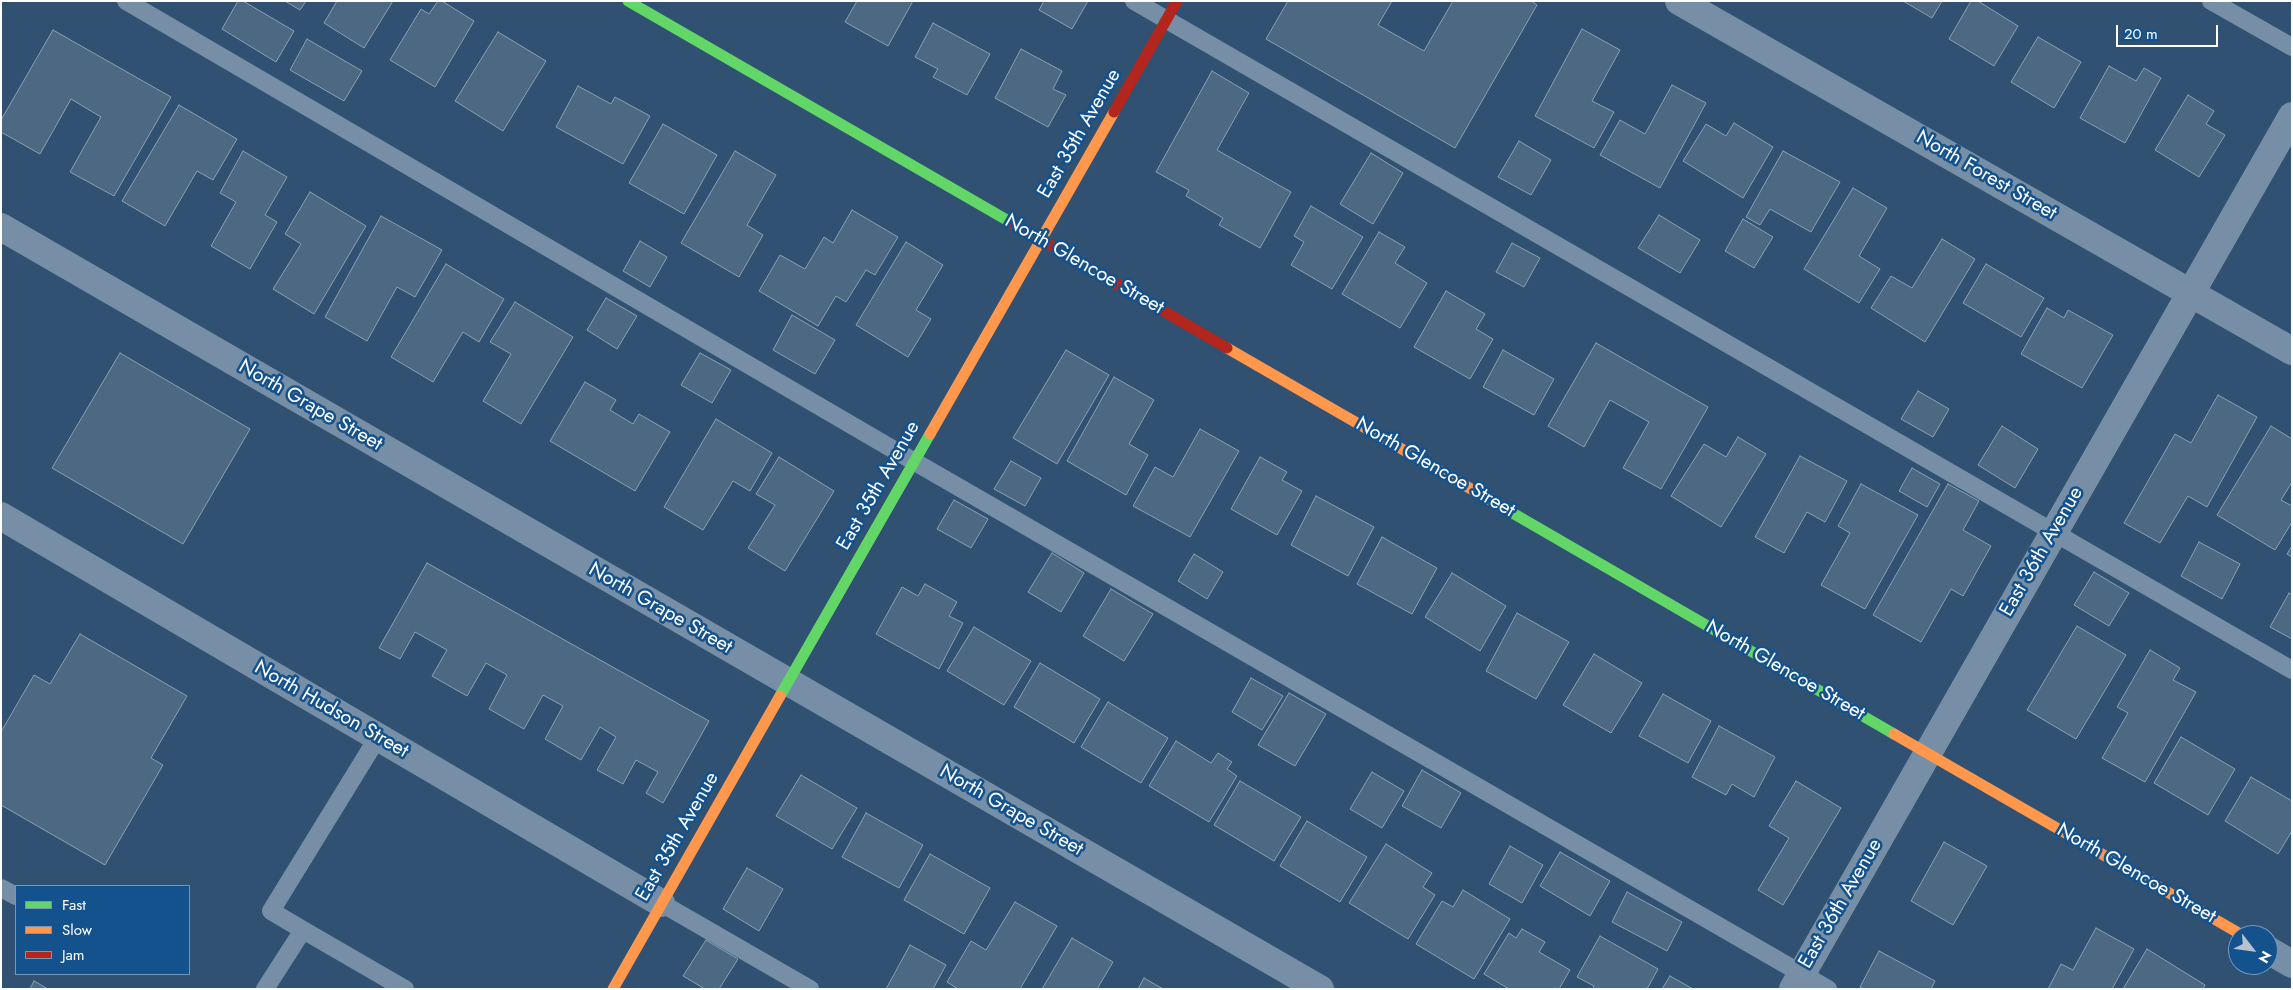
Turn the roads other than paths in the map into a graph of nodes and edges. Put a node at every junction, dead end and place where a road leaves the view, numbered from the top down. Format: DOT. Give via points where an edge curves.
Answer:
graph roads {
  1 [pos="126,1"];
  2 [pos="628,1"];
  3 [pos="1134,1"];
  4 [pos="1176,1"];
  5 [pos="1680,1"];
  6 [pos="2211,1"];
  7 [pos="1166,20"];
  8 [pos="2292,47"];
  9 [pos="2292,116"];
  10 [pos="1,227"];
  11 [pos="1041,240"];
  12 [pos="2190,293"];
  13 [pos="2292,351"];
  14 [pos="914,461"];
  15 [pos="1,516"];
  16 [pos="2053,533"];
  17 [pos="2292,670"];
  18 [pos="788,682"];
  19 [pos="378,737"];
  20 [pos="1927,754"];
  21 [pos="1,888"];
  22 [pos="15,895"];
  23 [pos="661,903"];
  24 [pos="2228,927"];
  25 [pos="303,930"];
  26 [pos="2278,956"];
  27 [pos="2292,964"];
  28 [pos="1797,981"];
  29 [pos="265,989"];
  30 [pos="405,989"];
  31 [pos="613,989"];
  32 [pos="810,989"];
  33 [pos="1320,989"];
  34 [pos="1828,989"];
  1 -- 14 [label="lane"];
  2 -- 11 [label="street, North Glencoe Street"];
  3 -- 7 [label="lane"];
  4 -- 7 [label="street, East 35th Avenue"];
  5 -- 12 [label="street, North Forest Street"];
  6 -- 8 [label="lane"];
  7 -- 11 [label="street, East 35th Avenue"];
  7 -- 16 [label="lane"];
  9 -- 12 [label="street, East 36th Avenue"];
  10 -- 18 [label="street, North Grape Street"];
  11 -- 14 [label="street, East 35th Avenue"];
  11 -- 20 [label="street, North Glencoe Street"];
  12 -- 13 [label="street, North Forest Street"];
  12 -- 16 [label="street, East 36th Avenue"];
  14 -- 18 [label="street, East 35th Avenue"];
  14 -- 28 [label="lane"];
  15 -- 19 [label="street, North Hudson Street"];
  16 -- 17 [label="lane"];
  16 -- 20 [label="street, East 36th Avenue"];
  18 -- 23 [label="street, East 35th Avenue"];
  18 -- 33 [label="street, North Grape Street"];
  19 -- 23 [label="street, North Hudson Street"];
  19 -- 25 [label="lane" via="271,912"];
  20 -- 24 [label="street, North Glencoe Street"];
  20 -- 28 [label="street, East 36th Avenue"];
  21 -- 22 [label="lane"];
  23 -- 31 [label="street, East 35th Avenue"];
  23 -- 32 [label="lane"];
  25 -- 29 [label="lane"];
  25 -- 30 [label="lane"];
  26 -- 27 [label="street"];
  28 -- 34 [label="lane"];
}
